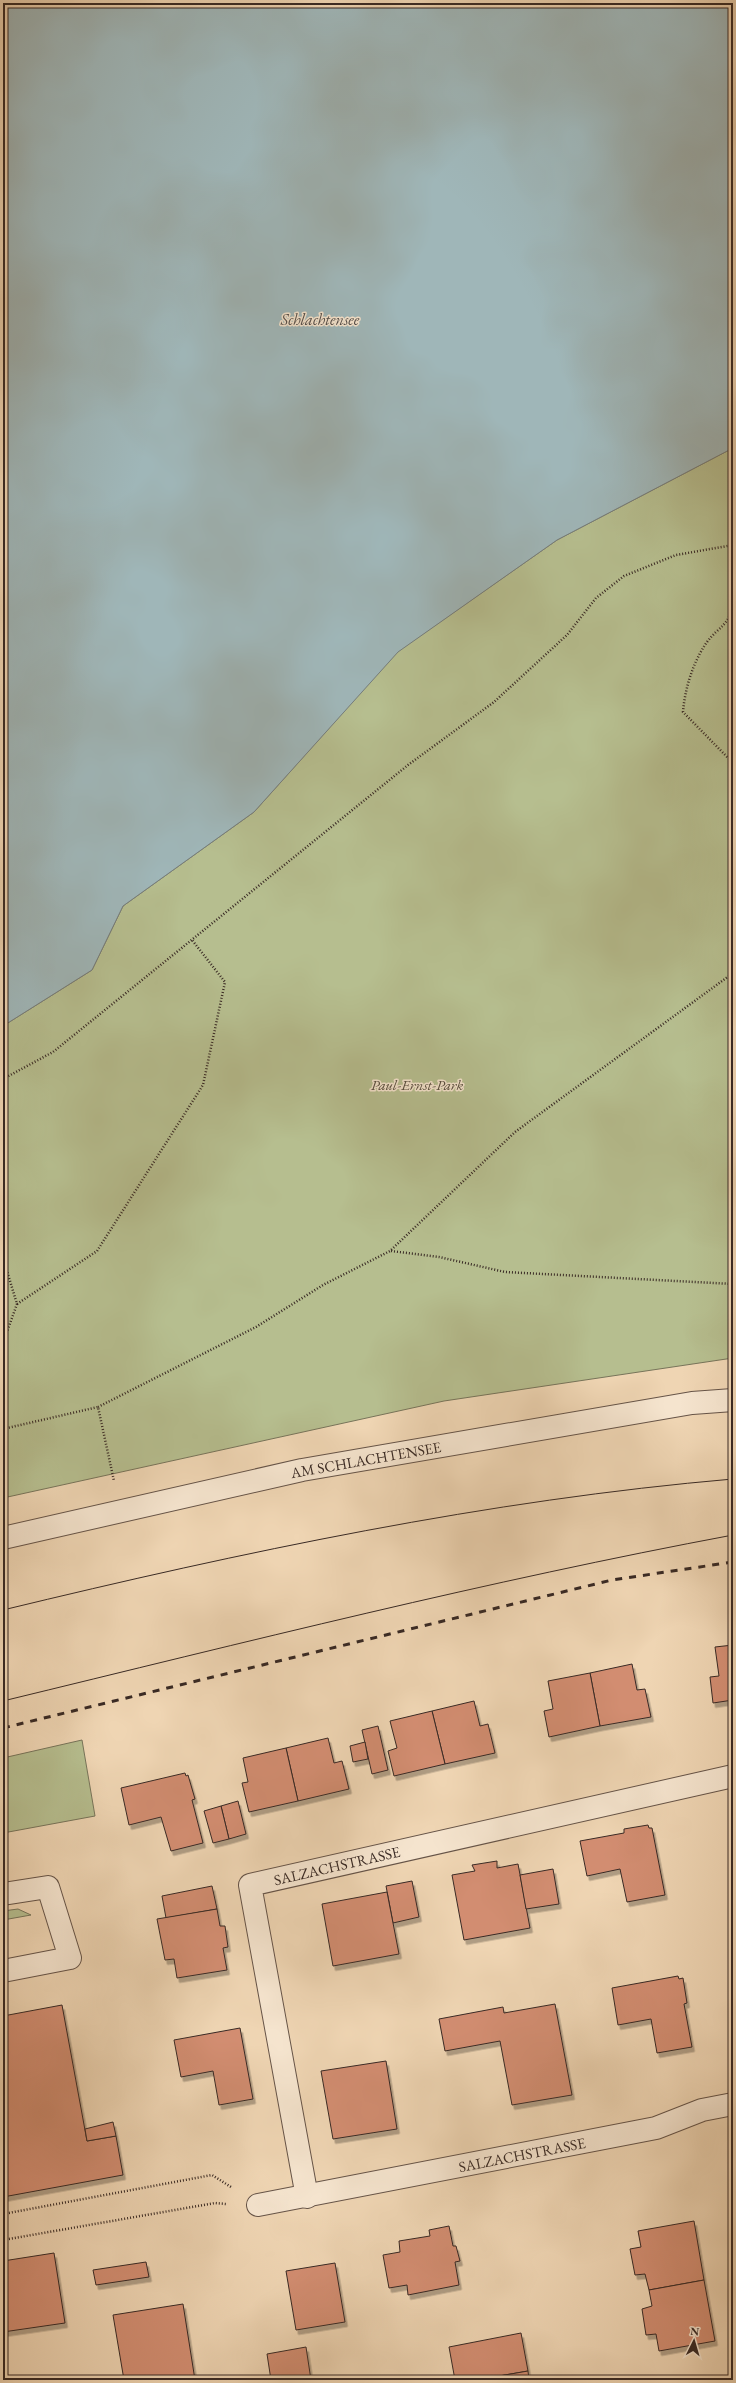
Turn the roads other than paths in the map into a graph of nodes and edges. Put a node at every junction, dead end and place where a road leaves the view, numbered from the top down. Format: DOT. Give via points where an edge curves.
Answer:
graph roads {
  1 [pos="733,1400"];
  2 [pos="3,1538"];
  3 [pos="733,1776"];
  4 [pos="3,1894"];
  5 [pos="3,1971"];
  6 [pos="733,2104"];
  7 [pos="308,2197"];
  8 [pos="258,2205"];
  1 -- 2 [label="street, AM SCHLACHTENSEE" via="692,1403 302,1470"];
  3 -- 7 [label="street, SALZACHSTRASSE" via="250,1885"];
  4 -- 5 [label="street" via="48,1887 70,1958"];
  6 -- 7 [label="street, SALZACHSTRASSE" via="702,2110 656,2128"];
  7 -- 8 [label="street, SALZACHSTRASSE"];
}
